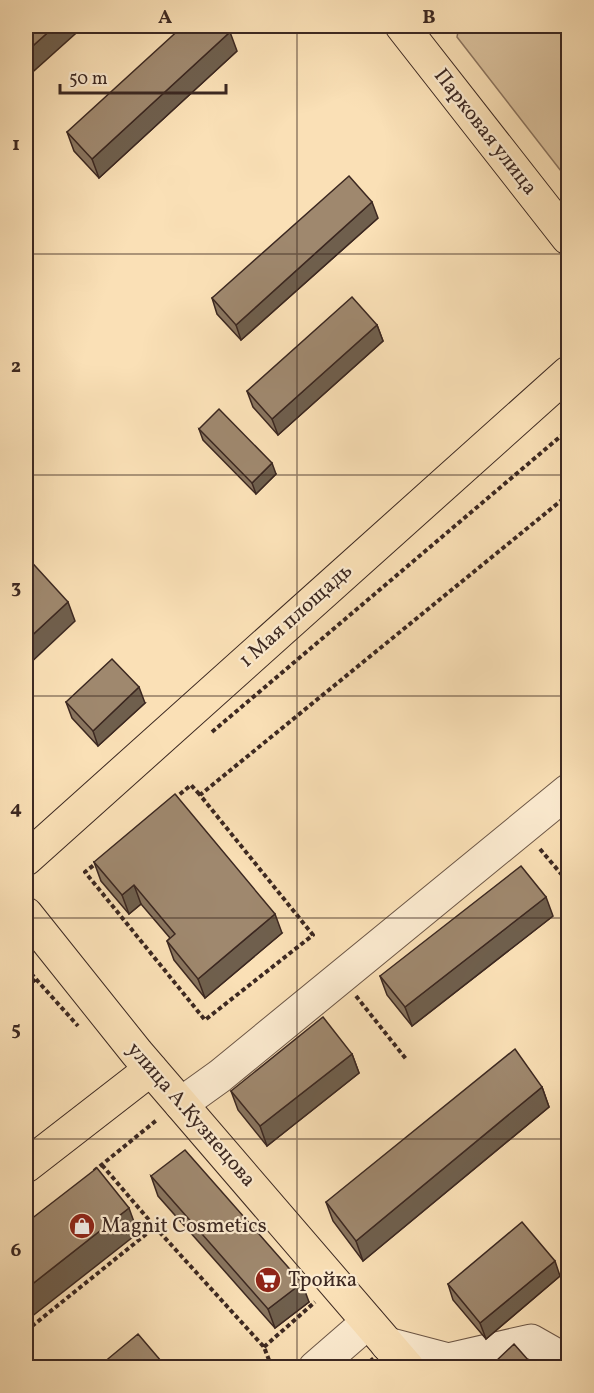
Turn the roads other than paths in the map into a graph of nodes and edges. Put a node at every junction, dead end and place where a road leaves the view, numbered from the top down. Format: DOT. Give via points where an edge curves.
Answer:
graph roads {
  1 [pos="402,26"];
  2 [pos="568,238"];
  3 [pos="568,373"];
  4 [pos="568,791"];
  5 [pos="26,859"];
  6 [pos="26,914"];
  7 [pos="151,1069"];
  8 [pos="170,1111"];
  9 [pos="26,1166"];
  10 [pos="388,1344"];
  11 [pos="568,1362"];
  12 [pos="315,1368"];
  1 -- 2 [label="main road, Парковая улица"];
  3 -- 5 [label="main road, 1 Мая площадь"];
  4 -- 8 [label="street" via="229,1068"];
  6 -- 7 [label="main road, улица А.Кузнецова"];
  7 -- 8 [label="main road, улица А.Кузнецова"];
  7 -- 9 [label="main road"];
  8 -- 10 [label="main road, улица А.Кузнецова"];
  10 -- 11 [label="street" via="448,1360 531,1341"];
  10 -- 12 [label="street"];
}
